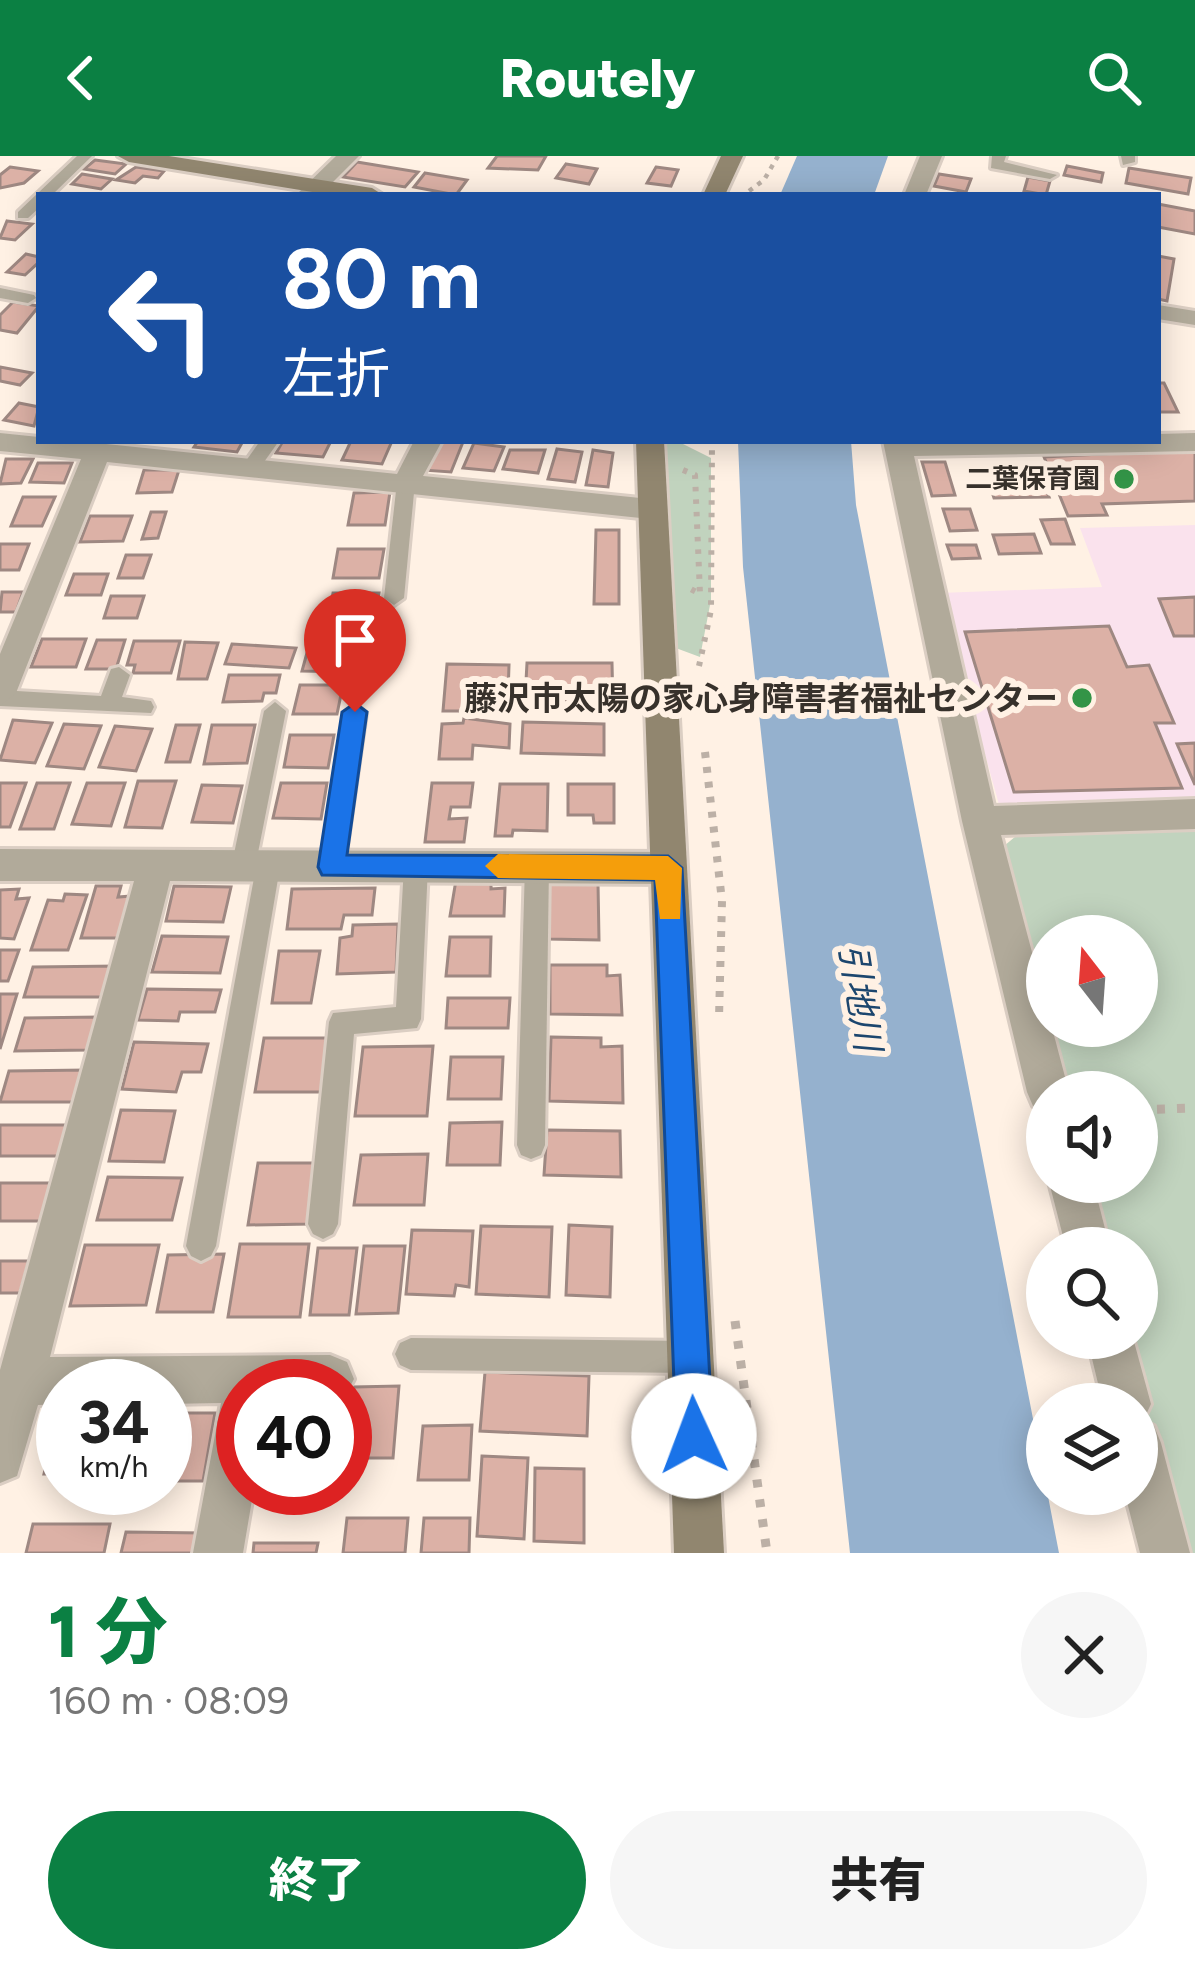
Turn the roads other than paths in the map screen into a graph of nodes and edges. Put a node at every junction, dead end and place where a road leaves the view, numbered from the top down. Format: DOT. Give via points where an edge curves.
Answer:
graph roads {
  1 [pos="86,156"];
  2 [pos="129,156"];
  3 [pos="348,156"];
  4 [pos="732,156"];
  5 [pos="931,156"];
  6 [pos="999,156"];
  7 [pos="1050,176"];
  8 [pos="311,190"];
  9 [pos="46,192"];
  10 [pos="715,192"];
  11 [pos="916,192"];
  12 [pos="18,193"];
  13 [pos="36,196"];
  14 [pos="36,202"];
  15 [pos="23,214"];
  16 [pos="0,293"];
  17 [pos="28,298"];
  18 [pos="1161,313"];
  19 [pos="1195,318"];
  20 [pos="0,442"];
  21 [pos="1161,442"];
  22 [pos="1195,442"];
  23 [pos="36,443"];
  24 [pos="65,444"];
  25 [pos="268,444"];
  26 [pos="426,444"];
  27 [pos="651,444"];
  28 [pos="898,444"];
  29 [pos="98,445"];
  30 [pos="252,465"];
  31 [pos="406,482"];
  32 [pos="666,512"];
  33 [pos="394,598"];
  34 [pos="119,675"];
  35 [pos="0,695"];
  36 [pos="108,704"];
  37 [pos="143,706"];
  38 [pos="275,712"];
  39 [pos="355,712"];
  40 [pos="1195,814"];
  41 [pos="980,821"];
  42 [pos="0,865"];
  43 [pos="416,866"];
  44 [pos="537,866"];
  45 [pos="332,867"];
  46 [pos="155,868"];
  47 [pos="256,868"];
  48 [pos="668,868"];
  49 [pos="1043,1071"];
  50 [pos="531,1145"];
  51 [pos="323,1224"];
  52 [pos="201,1246"];
  53 [pos="411,1354"];
  54 [pos="691,1357"];
  55 [pos="20,1381"];
  56 [pos="216,1391"];
  57 [pos="0,1459"];
  58 [pos="225,1515"];
  59 [pos="1155,1515"];
  60 [pos="218,1553"];
  61 [pos="699,1553"];
  62 [pos="1165,1553"];
  1 -- 9 [label="lane"];
  2 -- 8 [label="street"];
  3 -- 8 [label="street"];
  4 -- 10 [label="street"];
  5 -- 11 [label="street"];
  6 -- 7 [label="lane" via="996,165"];
  12 -- 13 [label="lane"];
  14 -- 15 [label="lane"];
  16 -- 17 [label="lane"];
  18 -- 19 [label="street"];
  20 -- 23 [label="street"];
  21 -- 22 [label="street"];
  24 -- 29 [label="street"];
  25 -- 30 [label="lane"];
  26 -- 31 [label="street"];
  27 -- 32 [label="street"];
  28 -- 41 [label="street"];
  29 -- 30 [label="street"];
  29 -- 35 [label="street"];
  30 -- 31 [label="street"];
  31 -- 32 [label="street"];
  31 -- 33 [label="lane"];
  32 -- 48 [label="street"];
  34 -- 36 [label="lane"];
  35 -- 36 [label="lane"];
  36 -- 37 [label="lane"];
  38 -- 47 [label="lane"];
  39 -- 45 [label="lane"];
  40 -- 41 [label="street"];
  41 -- 49 [label="street"];
  42 -- 46 [label="street"];
  43 -- 44 [label="street"];
  43 -- 45 [label="street"];
  43 -- 51 [label="lane" via="408,1019 342,1022"];
  44 -- 48 [label="street"];
  44 -- 50 [label="lane"];
  45 -- 47 [label="street"];
  46 -- 47 [label="street"];
  46 -- 55 [label="street"];
  47 -- 52 [label="lane"];
  48 -- 54 [label="street"];
  53 -- 54 [label="lane"];
  54 -- 61 [label="street"];
  55 -- 56 [label="street"];
  55 -- 57 [label="street"];
  58 -- 60 [label="street"];
  59 -- 62 [label="street"];
}
